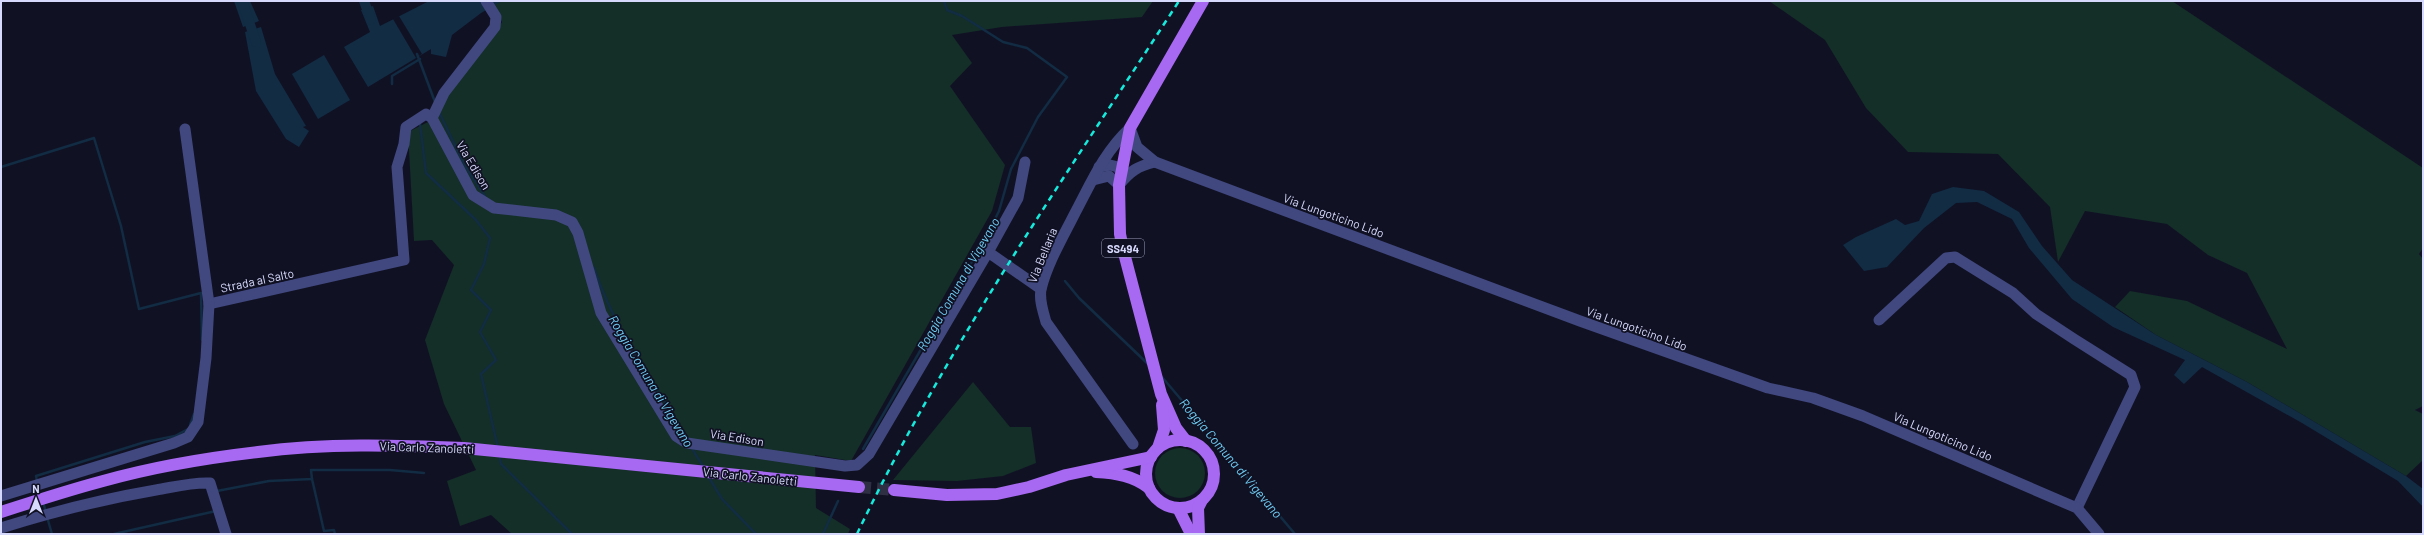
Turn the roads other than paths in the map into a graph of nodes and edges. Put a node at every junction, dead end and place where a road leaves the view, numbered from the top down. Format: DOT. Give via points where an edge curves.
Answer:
graph roads {
  1 [pos="486,1"];
  2 [pos="1200,6"];
  3 [pos="435,110"];
  4 [pos="1130,128"];
  5 [pos="186,130"];
  6 [pos="1025,162"];
  7 [pos="1155,162"];
  8 [pos="1099,167"];
  9 [pos="1120,179"];
  10 [pos="1093,180"];
  11 [pos="988,252"];
  12 [pos="1041,289"];
  13 [pos="209,304"];
  14 [pos="1879,320"];
  15 [pos="1161,394"];
  16 [pos="1186,441"];
  17 [pos="1133,444"];
  18 [pos="1155,453"];
  19 [pos="1085,472"];
  20 [pos="859,487"];
  21 [pos="1150,488"];
  22 [pos="894,490"];
  23 [pos="1,496"];
  24 [pos="1202,500"];
  25 [pos="1178,508"];
  26 [pos="2077,508"];
  27 [pos="1,512"];
  28 [pos="1,528"];
  29 [pos="226,534"];
  30 [pos="1192,534"];
  31 [pos="1199,534"];
  32 [pos="2099,534"];
  1 -- 3 [label="street" via="496,17 495,27 452,82"];
  2 -- 4 [label="main road, SS494"];
  3 -- 11 [label="street, Via Edison" via="473,195 494,208 556,215 572,222 578,233 601,313 676,436 690,443 845,466 857,465 869,454"];
  3 -- 13 [label="street, Strada al Salto" via="406,127 404,144 397,161 404,260"];
  4 -- 7 [label="street, Via Lungoticino Lido" via="1137,147"];
  4 -- 8 [label="street, Via Bellaria" via="1117,140"];
  4 -- 9 [label="main road, SS494"];
  5 -- 13 [label="street"];
  6 -- 11 [label="street, Via Edison" via="1018,198"];
  7 -- 9 [label="street" via="1140,165"];
  7 -- 26 [label="street, Via Lungoticino Lido" via="1580,321 1768,388 1813,398 1863,416"];
  8 -- 9 [label="street" via="1118,168"];
  8 -- 10 [label="street, Via Bellaria"];
  9 -- 10 [label="street" via="1109,176"];
  9 -- 15 [label="main road, SS494" via="1120,234"];
  10 -- 12 [label="street, Via Bellaria" via="1058,246"];
  11 -- 12 [label="street"];
  12 -- 17 [label="street, Via Bellaria" via="1040,298 1046,322"];
  13 -- 23 [label="street, Strada al Salto" via="201,411 192,433 174,443"];
  14 -- 26 [label="street" via="1946,258 1955,257 2013,293 2036,314 2074,340 2131,375 2135,387"];
  15 -- 16 [label="main road, SS494" via="1176,428"];
  15 -- 18 [label="main road, SS494" via="1164,430"];
  16 -- 18 [label="main road" via="1176,441"];
  16 -- 24 [label="main road, SS494" via="1204,450 1213,465 1213,484"];
  18 -- 19 [label="main road"];
  18 -- 21 [label="main road, SS494" via="1146,472"];
  19 -- 21 [label="main road" via="1127,476 1140,480"];
  19 -- 22 [label="main road" via="997,494 947,496"];
  20 -- 27 [label="main road, Via Carlo Zanoletti" via="497,451 404,445 258,452 182,464 110,479"];
  21 -- 25 [label="main road" via="1161,502"];
  24 -- 25 [label="main road"];
  24 -- 31 [label="main road, SS494" via="1198,508"];
  25 -- 30 [label="main road"];
  26 -- 32 [label="street, Via Lungoticino Lido"];
  28 -- 29 [label="street" via="45,514 199,482 210,483"];
}
